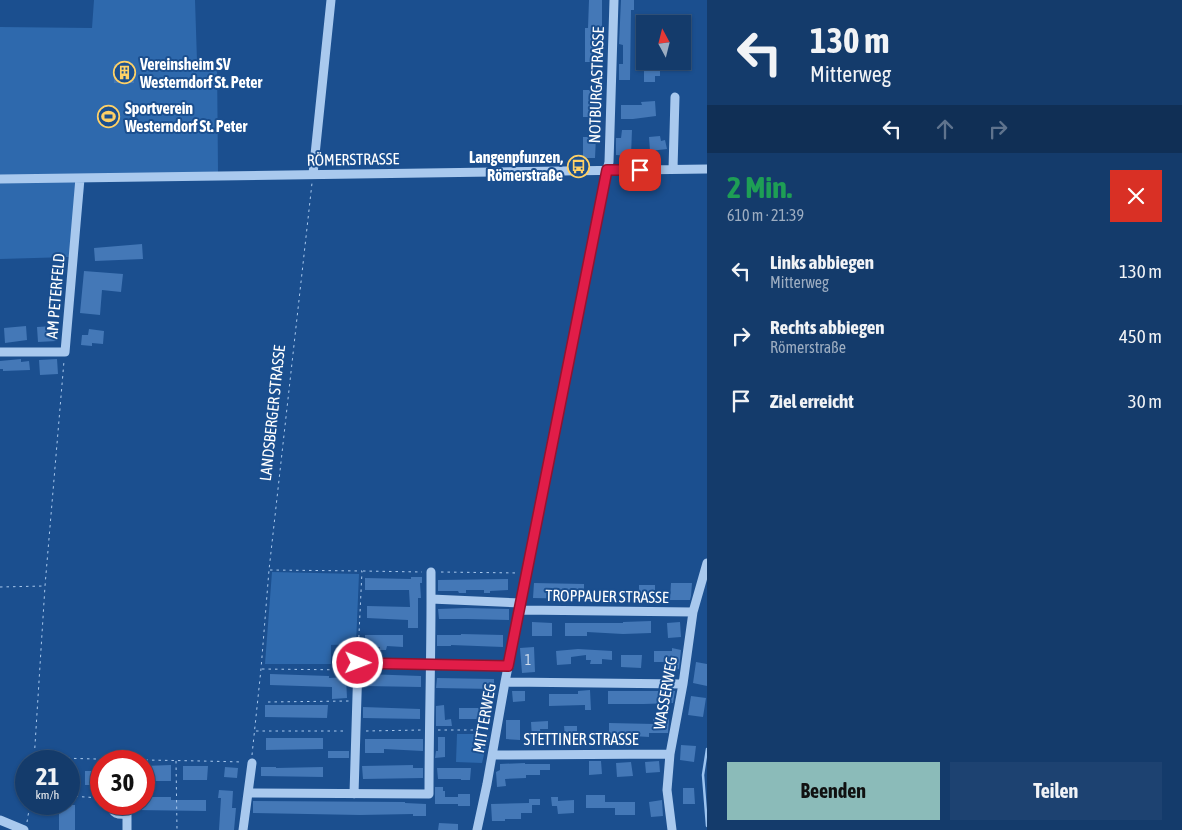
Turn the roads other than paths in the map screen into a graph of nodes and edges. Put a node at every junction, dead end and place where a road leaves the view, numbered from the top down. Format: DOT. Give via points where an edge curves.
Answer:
graph roads {
  1 [pos="331,0"];
  2 [pos="614,0"];
  3 [pos="675,97"];
  4 [pos="673,169"];
  5 [pos="707,169"];
  6 [pos="607,170"];
  7 [pos="313,174"];
  8 [pos="80,178"];
  9 [pos="0,179"];
  10 [pos="0,352"];
  11 [pos="707,563"];
  12 [pos="431,572"];
  13 [pos="431,599"];
  14 [pos="521,606"];
  15 [pos="693,612"];
  16 [pos="431,664"];
  17 [pos="508,666"];
  18 [pos="505,682"];
  19 [pos="683,684"];
  20 [pos="670,754"];
  21 [pos="493,755"];
  22 [pos="252,763"];
  23 [pos="248,794"];
  24 [pos="354,794"];
  25 [pos="127,815"];
  26 [pos="0,820"];
  27 [pos="26,826"];
  28 [pos="127,830"];
  29 [pos="243,830"];
  30 [pos="477,830"];
  31 [pos="672,830"];
  1 -- 7 [label="street"];
  2 -- 6 [label="street, NOTBURGASTRASSE"];
  3 -- 4 [label="street"];
  4 -- 5 [label="street, RÖMERSTRASSE"];
  4 -- 6 [label="street, RÖMERSTRASSE"];
  6 -- 7 [label="street, RÖMERSTRASSE"];
  6 -- 14 [label="street, MITTERWEG"];
  7 -- 8 [label="street, RÖMERSTRASSE"];
  8 -- 9 [label="street, RÖMERSTRASSE"];
  8 -- 10 [label="street, AM PETERFELD" via="65,352"];
  11 -- 15 [label="street, WASSERWEG"];
  12 -- 13 [label="street"];
  13 -- 14 [label="street, TROPPAUER STRASSE"];
  13 -- 16 [label="street"];
  14 -- 15 [label="street, TROPPAUER STRASSE"];
  14 -- 17 [label="street, MITTERWEG"];
  15 -- 19 [label="street, WASSERWEG"];
  16 -- 17 [label="street"];
  16 -- 24 [label="street" via="358,663"];
  16 -- 24 [label="street" via="429,794"];
  17 -- 18 [label="street, MITTERWEG"];
  18 -- 19 [label="street"];
  18 -- 21 [label="street, MITTERWEG"];
  19 -- 20 [label="street, WASSERWEG"];
  20 -- 21 [label="street, STETTINER STRASSE"];
  20 -- 31 [label="street, WASSERWEG" via="667,790"];
  21 -- 30 [label="street, MITTERWEG"];
  22 -- 23 [label="street"];
  23 -- 24 [label="street"];
  23 -- 29 [label="street"];
  25 -- 28 [label="street"];
  26 -- 27 [label="street"];
}
